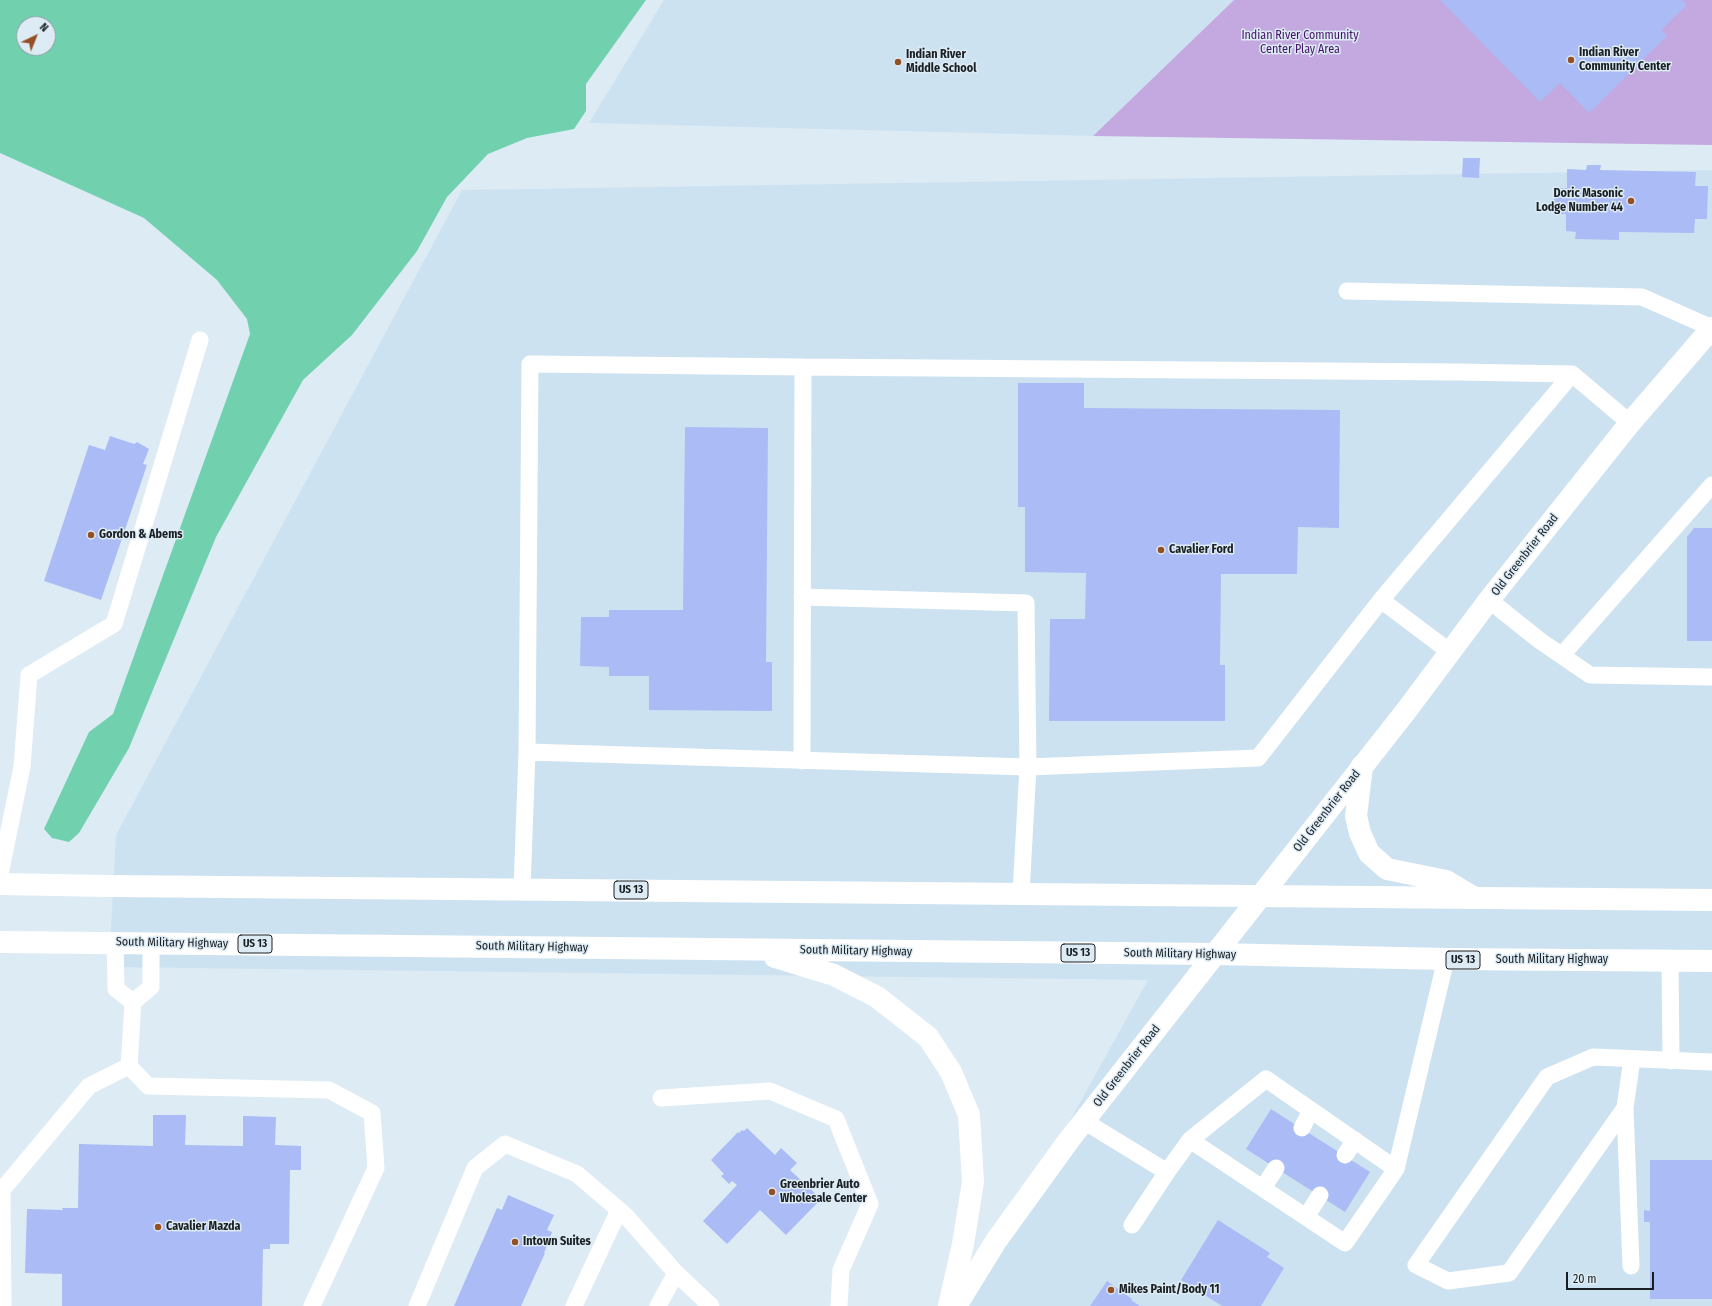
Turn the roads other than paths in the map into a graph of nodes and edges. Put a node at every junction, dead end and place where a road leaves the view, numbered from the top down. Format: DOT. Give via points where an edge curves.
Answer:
graph roads {
  1 [pos="1347,291"];
  2 [pos="1712,328"];
  3 [pos="200,340"];
  4 [pos="801,367"];
  5 [pos="1572,374"];
  6 [pos="1630,423"];
  7 [pos="1712,485"];
  8 [pos="802,597"];
  9 [pos="1381,600"];
  10 [pos="1489,600"];
  11 [pos="1450,652"];
  12 [pos="1562,655"];
  13 [pos="1712,677"];
  14 [pos="527,752"];
  15 [pos="802,761"];
  16 [pos="1362,766"];
  17 [pos="1028,767"];
  18 [pos="0,874"];
  19 [pos="0,884"];
  20 [pos="522,889"];
  21 [pos="1021,893"];
  22 [pos="1261,895"];
  23 [pos="1472,897"];
  24 [pos="1712,900"];
  25 [pos="0,942"];
  26 [pos="115,943"];
  27 [pos="152,943"];
  28 [pos="751,950"];
  29 [pos="1215,954"];
  30 [pos="1446,959"];
  31 [pos="1670,961"];
  32 [pos="1712,961"];
  33 [pos="133,1002"];
  34 [pos="1632,1059"];
  35 [pos="1671,1061"];
  36 [pos="1712,1062"];
  37 [pos="130,1066"];
  38 [pos="661,1098"];
  39 [pos="1625,1108"];
  40 [pos="1312,1110"];
  41 [pos="1084,1121"];
  42 [pos="1302,1128"];
  43 [pos="1190,1140"];
  44 [pos="1355,1140"];
  45 [pos="1345,1155"];
  46 [pos="1276,1168"];
  47 [pos="1396,1169"];
  48 [pos="1167,1172"];
  49 [pos="1263,1188"];
  50 [pos="1320,1195"];
  51 [pos="619,1210"];
  52 [pos="1306,1217"];
  53 [pos="1132,1225"];
  54 [pos="1631,1266"];
  55 [pos="676,1273"];
  56 [pos="3,1306"];
  57 [pos="312,1306"];
  58 [pos="417,1306"];
  59 [pos="574,1306"];
  60 [pos="658,1306"];
  61 [pos="711,1306"];
  62 [pos="839,1306"];
  63 [pos="949,1306"];
  64 [pos="956,1306"];
  1 -- 2 [label="lane" via="1642,297"];
  2 -- 6 [label="main road, Old Greenbrier Road"];
  3 -- 18 [label="lane" via="114,624 29,675 22,767"];
  4 -- 5 [label="lane"];
  4 -- 8 [label="lane"];
  4 -- 14 [label="lane" via="530,364"];
  5 -- 6 [label="lane"];
  5 -- 9 [label="lane"];
  6 -- 10 [label="main road, Old Greenbrier Road"];
  7 -- 12 [label="lane"];
  8 -- 15 [label="lane"];
  8 -- 17 [label="lane" via="1026,603"];
  9 -- 11 [label="lane"];
  9 -- 17 [label="lane" via="1258,758"];
  10 -- 11 [label="main road, Old Greenbrier Road"];
  10 -- 12 [label="lane"];
  11 -- 16 [label="main road, Old Greenbrier Road"];
  12 -- 13 [label="lane" via="1590,674"];
  14 -- 15 [label="lane"];
  14 -- 20 [label="lane"];
  15 -- 17 [label="lane"];
  16 -- 22 [label="main road, Old Greenbrier Road"];
  16 -- 23 [label="main road" via="1356,816 1360,833 1369,852 1387,869 1446,882"];
  17 -- 21 [label="lane"];
  19 -- 20 [label="main road, US 13"];
  20 -- 21 [label="main road, US 13"];
  21 -- 22 [label="main road, US 13"];
  22 -- 23 [label="main road, US 13"];
  22 -- 29 [label="main road, Old Greenbrier Road"];
  23 -- 24 [label="main road, US 13"];
  25 -- 26 [label="main road, South Military Highway / US 13"];
  26 -- 27 [label="main road, South Military Highway / US 13"];
  26 -- 33 [label="lane" via="116,989"];
  27 -- 28 [label="main road, South Military Highway / US 13"];
  27 -- 33 [label="lane" via="151,988"];
  28 -- 29 [label="main road, South Military Highway / US 13"];
  28 -- 63 [label="main road" via="834,975 877,997 928,1037 951,1072 969,1115 973,1182"];
  29 -- 30 [label="main road, South Military Highway / US 13"];
  29 -- 41 [label="main road, Old Greenbrier Road"];
  30 -- 31 [label="main road, South Military Highway / US 13"];
  30 -- 47 [label="lane"];
  31 -- 32 [label="main road, South Military Highway / US 13"];
  31 -- 35 [label="lane"];
  33 -- 37 [label="lane"];
  34 -- 35 [label="lane"];
  34 -- 39 [label="lane"];
  34 -- 39 [label="lane" via="1593,1057 1547,1077 1416,1265 1448,1281 1508,1273"];
  35 -- 36 [label="lane"];
  37 -- 56 [label="lane" via="89,1086 2,1190"];
  37 -- 57 [label="lane" via="148,1086 329,1090 372,1113 376,1168"];
  38 -- 62 [label="lane" via="770,1091 836,1119 870,1204 841,1270"];
  39 -- 54 [label="lane"];
  40 -- 42 [label="lane"];
  40 -- 43 [label="lane" via="1266,1079"];
  40 -- 44 [label="lane"];
  41 -- 48 [label="lane"];
  41 -- 64 [label="main road, Old Greenbrier Road" via="996,1241"];
  43 -- 48 [label="lane"];
  43 -- 49 [label="lane"];
  44 -- 45 [label="lane"];
  44 -- 47 [label="lane"];
  46 -- 49 [label="lane"];
  47 -- 52 [label="lane" via="1345,1242"];
  48 -- 53 [label="lane"];
  49 -- 52 [label="lane"];
  50 -- 52 [label="lane"];
  51 -- 55 [label="lane"];
  51 -- 58 [label="lane" via="577,1174 505,1144 476,1168"];
  51 -- 59 [label="lane"];
  55 -- 60 [label="lane"];
  55 -- 61 [label="lane"];
}
